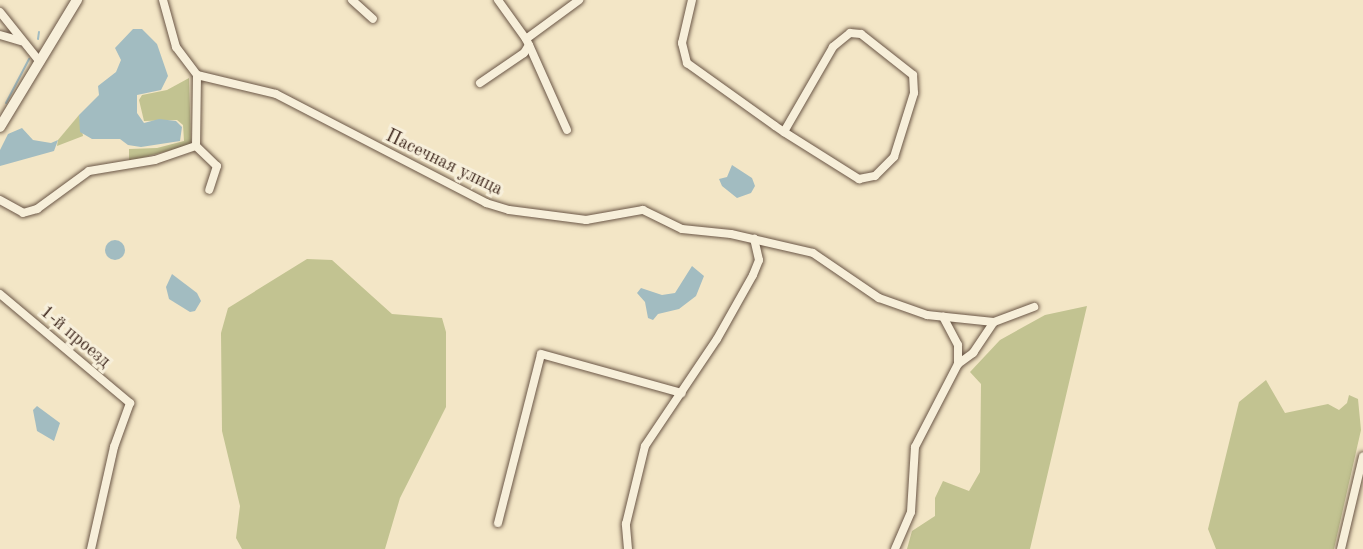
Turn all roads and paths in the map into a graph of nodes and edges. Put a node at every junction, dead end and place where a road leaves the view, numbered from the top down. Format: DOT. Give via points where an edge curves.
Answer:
graph roads {
  1 [pos="77,0"];
  2 [pos="163,0"];
  3 [pos="352,0"];
  4 [pos="498,0"];
  5 [pos="579,0"];
  6 [pos="692,0"];
  7 [pos="0,12"];
  8 [pos="373,19"];
  9 [pos="0,35"];
  10 [pos="21,41"];
  11 [pos="528,42"];
  12 [pos="40,62"];
  13 [pos="197,75"];
  14 [pos="480,82"];
  15 [pos="4,110"];
  16 [pos="0,127"];
  17 [pos="567,130"];
  18 [pos="784,132"];
  19 [pos="196,146"];
  20 [pos="209,190"];
  21 [pos="0,200"];
  22 [pos="754,240"];
  23 [pos="0,294"];
  24 [pos="1034,307"];
  25 [pos="943,317"];
  26 [pos="994,322"];
  27 [pos="958,364"];
  28 [pos="682,393"];
  29 [pos="1363,457"];
  30 [pos="498,523"];
  31 [pos="91,549"];
  32 [pos="628,549"];
  33 [pos="895,549"];
  34 [pos="1341,549"];
  1 -- 12 [label="main road"];
  2 -- 13 [label="street" via="176,47"];
  3 -- 8 [label="street"];
  4 -- 11 [label="street"];
  5 -- 11 [label="street"];
  6 -- 18 [label="street" via="682,43 687,63"];
  7 -- 10 [label="street"];
  9 -- 10 [label="street"];
  10 -- 12 [label="street"];
  11 -- 14 [label="street" via="524,53"];
  11 -- 17 [label="street"];
  12 -- 15 [label="main road"];
  13 -- 19 [label="street"];
  13 -- 22 [label="street, Пасечная улица" via="276,94 498,207 586,220 643,210 681,229"];
  15 -- 16 [label="main road"];
  18 -- 18 [label="street" via="833,47 850,33 861,34 913,75 914,93 905,133 894,157 875,176 859,179"];
  19 -- 20 [label="street" via="217,166"];
  19 -- 21 [label="street" via="155,160 89,171 37,209 23,213"];
  22 -- 25 [label="street, Пасечная улица" via="813,253 879,298"];
  22 -- 28 [label="street" via="759,260 753,275"];
  23 -- 31 [label="street, 1-й проезд" via="130,403 114,447"];
  24 -- 26 [label="street, Пасечная улица"];
  25 -- 26 [label="street, Пасечная улица"];
  25 -- 27 [label="street" via="956,340"];
  26 -- 27 [label="street" via="973,353"];
  27 -- 33 [label="street" via="915,447 911,512"];
  28 -- 30 [label="street" via="541,354"];
  28 -- 32 [label="street" via="645,446 626,524"];
  29 -- 34 [label="street"];
}
